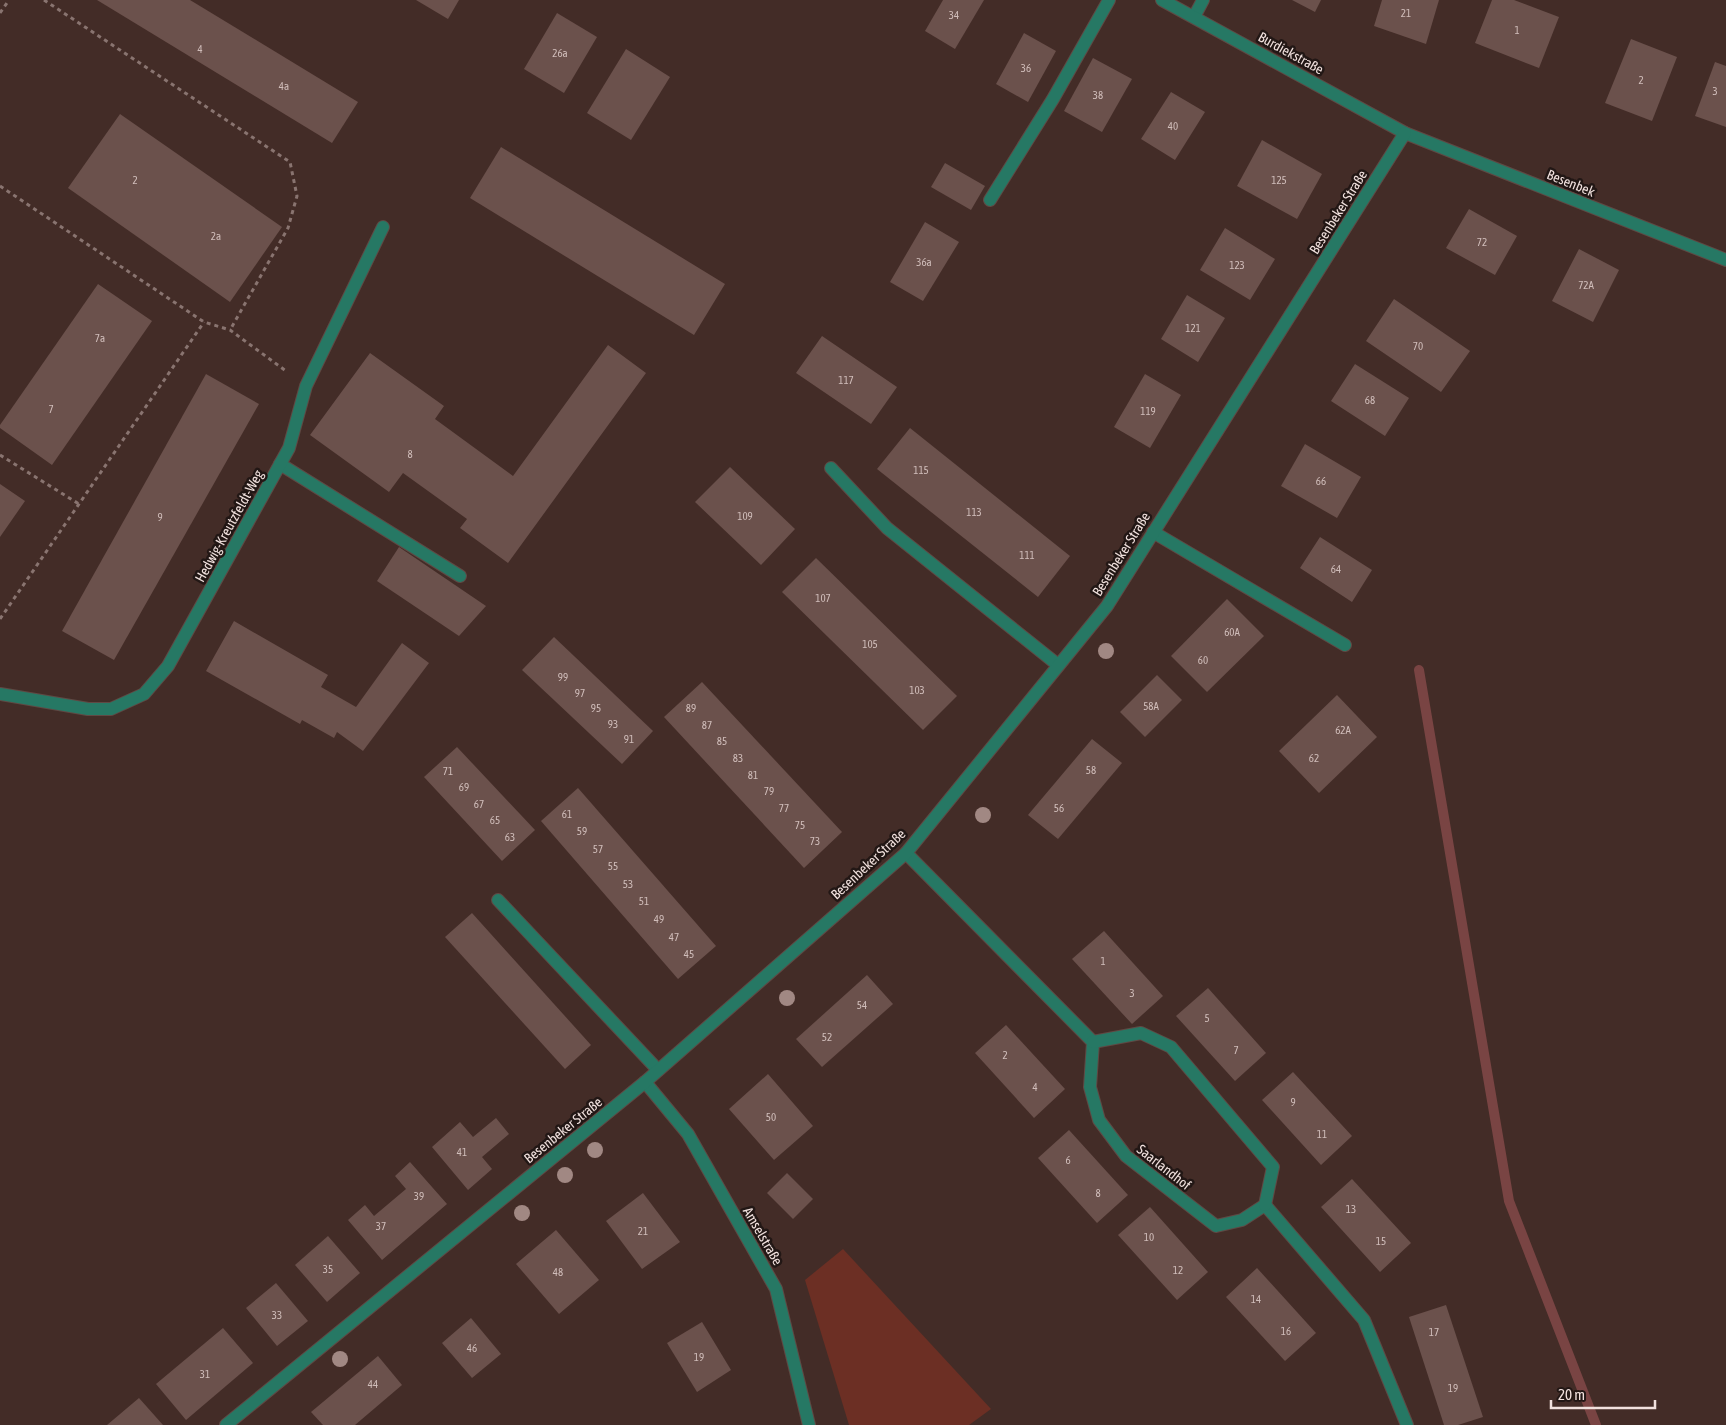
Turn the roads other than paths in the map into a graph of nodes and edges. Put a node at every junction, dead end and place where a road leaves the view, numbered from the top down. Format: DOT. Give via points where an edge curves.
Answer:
graph roads {
  1 [pos="1109,0"];
  2 [pos="1162,0"];
  3 [pos="1203,0"];
  4 [pos="1194,17"];
  5 [pos="1405,133"];
  6 [pos="990,200"];
  7 [pos="383,227"];
  8 [pos="1726,260"];
  9 [pos="280,464"];
  10 [pos="831,468"];
  11 [pos="1153,532"];
  12 [pos="460,576"];
  13 [pos="1344,645"];
  14 [pos="1058,665"];
  15 [pos="0,694"];
  16 [pos="906,853"];
  17 [pos="498,900"];
  18 [pos="1094,1042"];
  19 [pos="658,1070"];
  20 [pos="645,1082"];
  21 [pos="1265,1205"];
  22 [pos="226,1425"];
  23 [pos="809,1425"];
  24 [pos="1407,1425"];
  1 -- 6 [label="street"];
  2 -- 4 [label="street, Burdiekstraße"];
  3 -- 4 [label="street"];
  4 -- 5 [label="street, Burdiekstraße"];
  5 -- 8 [label="street, Besenbek"];
  5 -- 11 [label="street, Besenbeker Straße"];
  7 -- 9 [label="street, Hedwig-Kreutzfeldt-Weg" via="306,386 290,448"];
  9 -- 12 [label="street"];
  9 -- 15 [label="street, Hedwig-Kreutzfeldt-Weg" via="168,666 144,694 111,709 88,709"];
  10 -- 14 [label="street" via="886,528"];
  11 -- 13 [label="street"];
  11 -- 14 [label="street, Besenbeker Straße" via="1107,606"];
  14 -- 16 [label="street, Besenbeker Straße"];
  16 -- 18 [label="street"];
  16 -- 19 [label="street, Besenbeker Straße"];
  17 -- 19 [label="street"];
  18 -- 21 [label="street" via="1141,1033 1171,1047 1273,1167"];
  18 -- 21 [label="street, Saarlandhof" via="1090,1087 1096,1111 1126,1156 1216,1226 1242,1220"];
  19 -- 20 [label="street, Besenbeker Straße"];
  20 -- 22 [label="street, Besenbeker Straße"];
  20 -- 23 [label="street, Amselstraße" via="688,1134 776,1288"];
  21 -- 24 [label="street" via="1364,1320"];
}
